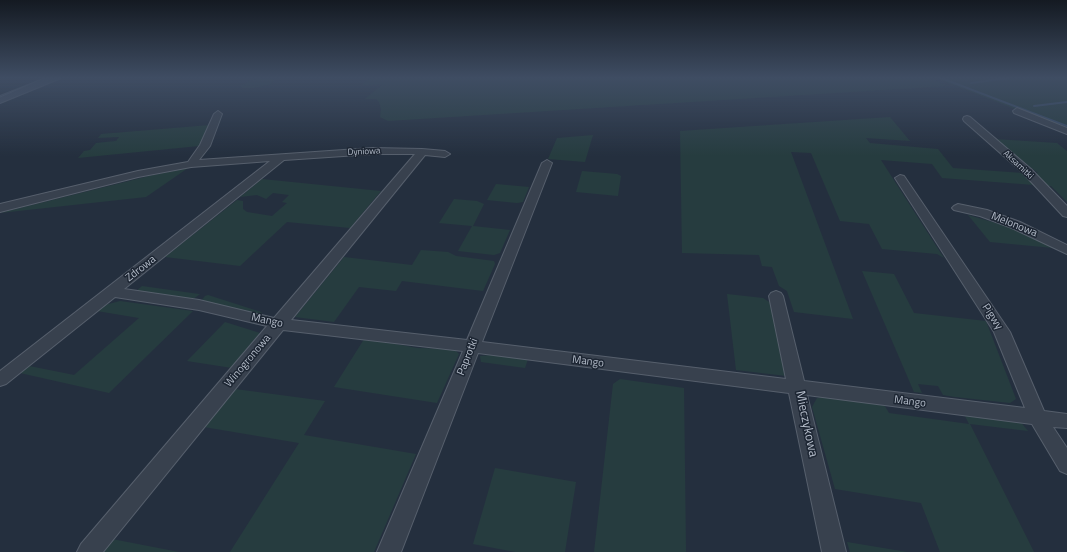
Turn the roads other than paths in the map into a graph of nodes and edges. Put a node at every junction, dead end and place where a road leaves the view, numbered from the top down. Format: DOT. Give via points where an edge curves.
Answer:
graph roads {
  1 [pos="1016,111"];
  2 [pos="218,114"];
  3 [pos="967,119"];
  4 [pos="1067,131"];
  5 [pos="422,152"];
  6 [pos="445,154"];
  7 [pos="282,157"];
  8 [pos="547,162"];
  9 [pos="191,164"];
  10 [pos="900,178"];
  11 [pos="0,208"];
  12 [pos="958,208"];
  13 [pos="1067,212"];
  14 [pos="1067,250"];
  15 [pos="111,292"];
  16 [pos="776,296"];
  17 [pos="278,324"];
  18 [pos="473,347"];
  19 [pos="0,380"];
  20 [pos="798,387"];
  21 [pos="1038,418"];
  22 [pos="1067,421"];
  23 [pos="1067,465"];
  24 [pos="89,552"];
  25 [pos="389,552"];
  26 [pos="834,552"];
  1 -- 4 [label="street"];
  2 -- 9 [label="street" via="205,146"];
  3 -- 13 [label="street, Aksamitki" via="1025,170"];
  5 -- 6 [label="street, Dyniowa"];
  5 -- 7 [label="street, Dyniowa" via="373,151"];
  5 -- 17 [label="street, Winogronowa"];
  7 -- 9 [label="street, Dyniowa"];
  7 -- 15 [label="street, Zdrowa"];
  8 -- 18 [label="street, Paprotki"];
  9 -- 11 [label="street, Dyniowa" via="138,174"];
  10 -- 21 [label="street, Pigwy" via="1002,332"];
  12 -- 14 [label="street, Melonowa" via="998,218"];
  15 -- 17 [label="street, Mango" via="199,305"];
  15 -- 19 [label="street, Zdrowa"];
  16 -- 20 [label="street, Mieczykowa"];
  17 -- 18 [label="street, Mango"];
  17 -- 24 [label="street, Winogronowa"];
  18 -- 20 [label="street, Mango"];
  18 -- 25 [label="street, Paprotki"];
  20 -- 21 [label="street, Mango"];
  20 -- 26 [label="street, Mieczykowa"];
  21 -- 22 [label="street, Mango"];
  21 -- 23 [label="street, Pigwy"];
}
